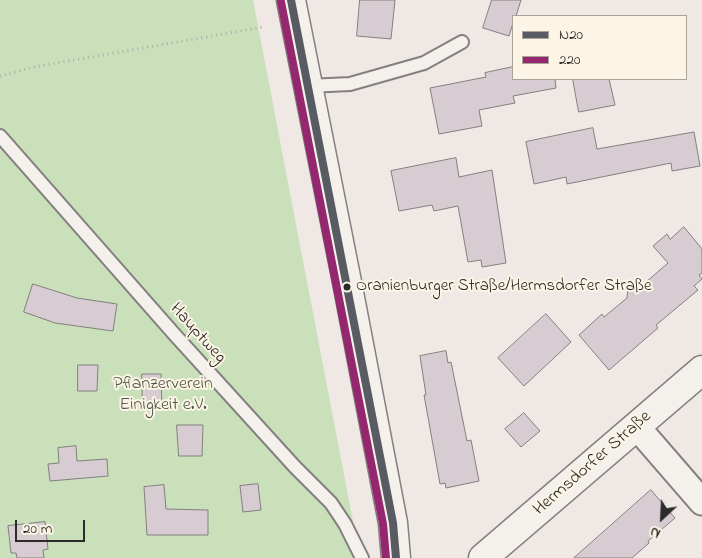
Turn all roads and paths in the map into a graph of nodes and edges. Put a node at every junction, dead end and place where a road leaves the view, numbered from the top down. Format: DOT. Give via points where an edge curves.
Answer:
graph roads {
  1 [pos="291,0"];
  2 [pos="263,27"];
  3 [pos="462,42"];
  4 [pos="0,76"];
  5 [pos="308,86"];
  6 [pos="0,136"];
  7 [pos="702,370"];
  8 [pos="637,427"];
  9 [pos="702,502"];
  10 [pos="362,558"];
  11 [pos="396,558"];
  12 [pos="483,558"];
  1 -- 5 [label="main road"];
  2 -- 4 [label="path" via="34,67"];
  3 -- 5 [label="lane" via="424,63 350,84"];
  5 -- 11 [label="main road" via="391,514"];
  6 -- 10 [label="lane, Hauptweg" via="175,336 331,503"];
  7 -- 8 [label="main road, Hermsdorfer Straße"];
  8 -- 9 [label="street"];
  8 -- 12 [label="main road, Hermsdorfer Straße"];
}
